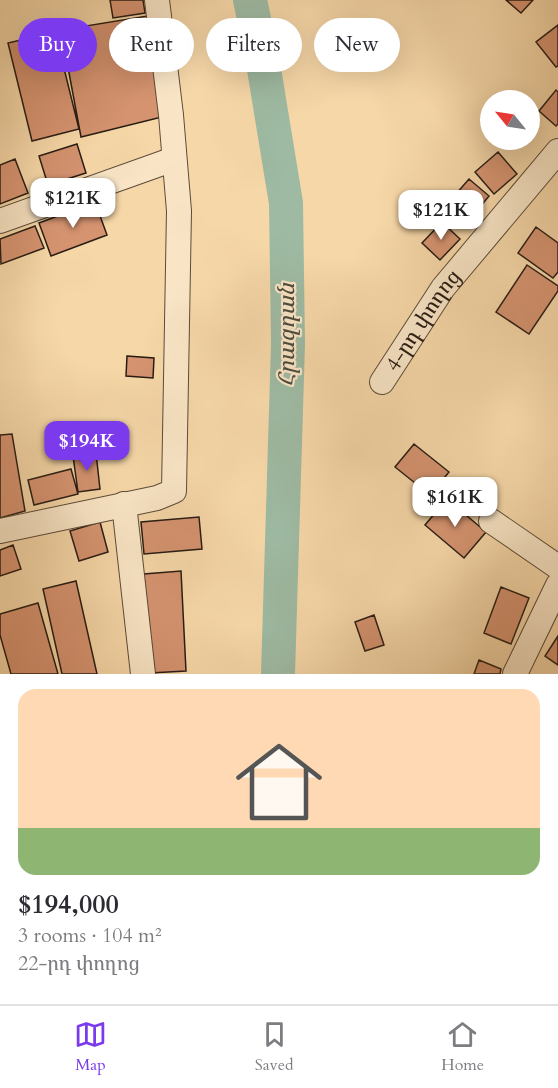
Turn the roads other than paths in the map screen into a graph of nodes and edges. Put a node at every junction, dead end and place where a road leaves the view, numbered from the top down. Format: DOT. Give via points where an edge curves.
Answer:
graph roads {
  1 [pos="157,0"];
  2 [pos="558,152"];
  3 [pos="174,159"];
  4 [pos="0,221"];
  5 [pos="382,382"];
  6 [pos="124,504"];
  7 [pos="491,521"];
  8 [pos="0,531"];
  9 [pos="558,567"];
  10 [pos="558,585"];
  11 [pos="142,674"];
  12 [pos="515,674"];
  1 -- 3 [label="street"];
  2 -- 5 [label="street, 4-րդ փողոց" via="443,288"];
  3 -- 4 [label="street"];
  3 -- 6 [label="street" via="179,212 174,491"];
  6 -- 8 [label="street"];
  6 -- 11 [label="street"];
  7 -- 9 [label="street"];
  10 -- 12 [label="street"];
}
